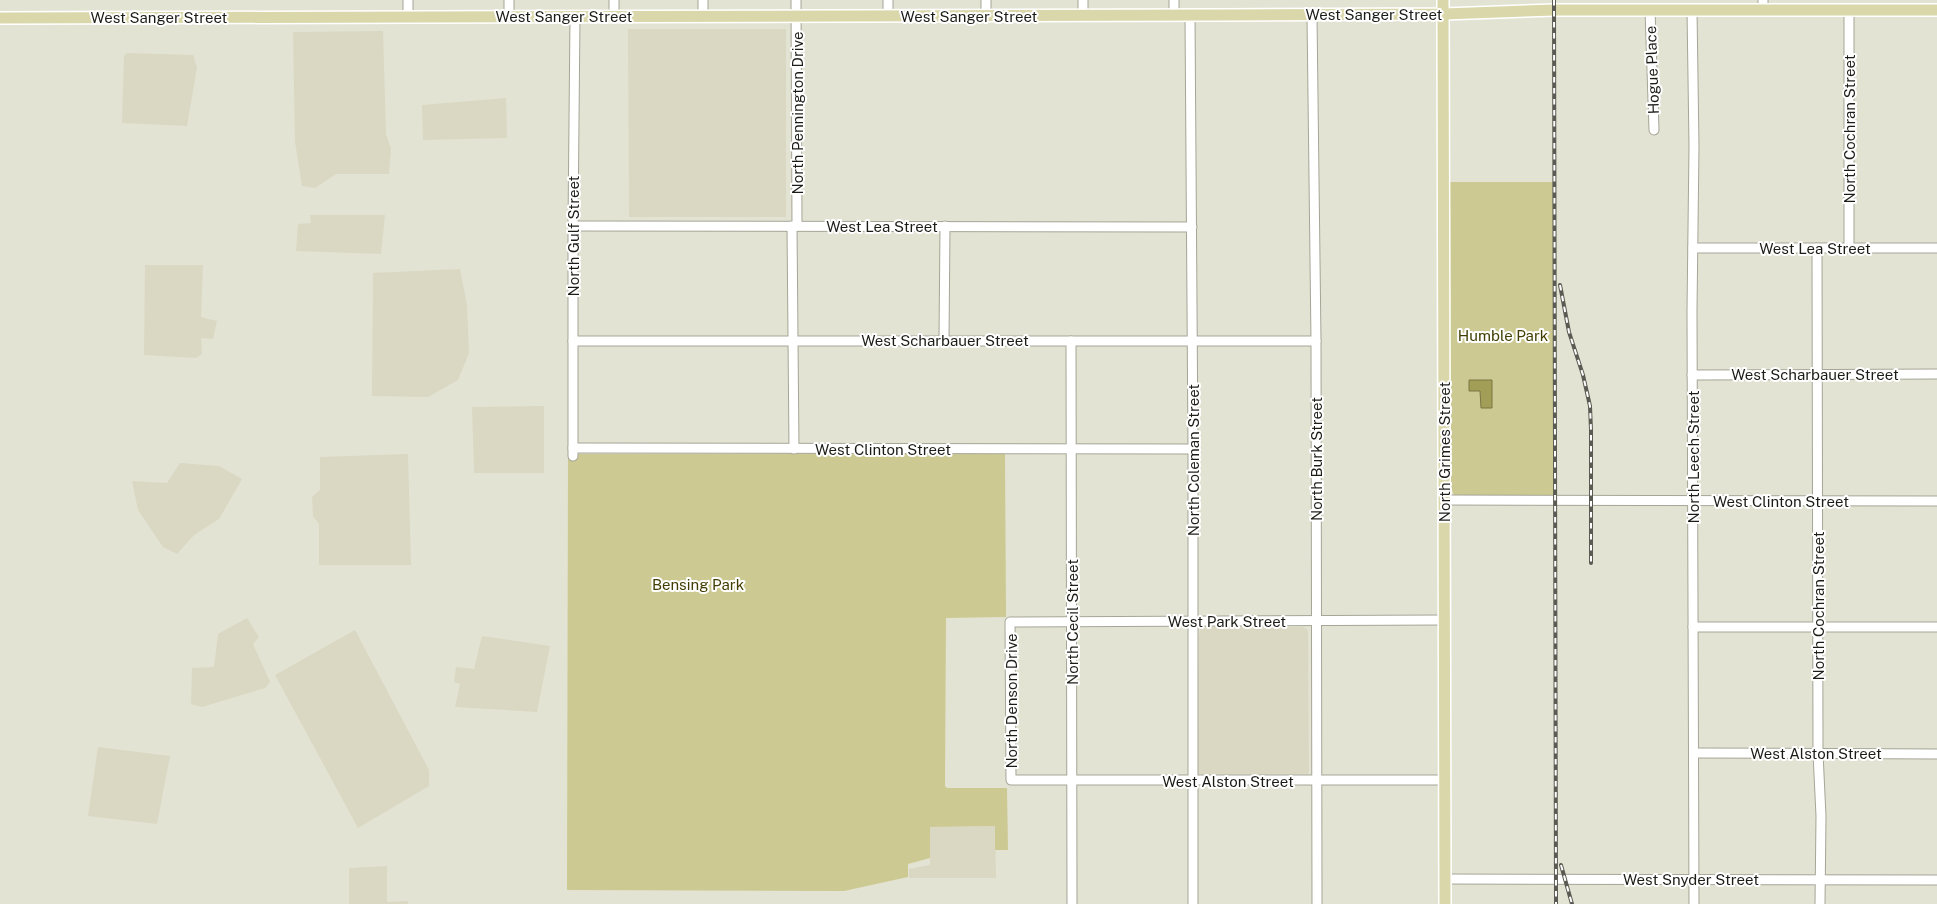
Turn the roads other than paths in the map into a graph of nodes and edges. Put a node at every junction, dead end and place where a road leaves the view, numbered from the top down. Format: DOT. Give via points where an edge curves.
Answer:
graph roads {
  1 [pos="408,0"];
  2 [pos="509,0"];
  3 [pos="614,0"];
  4 [pos="703,0"];
  5 [pos="796,0"];
  6 [pos="888,0"];
  7 [pos="986,0"];
  8 [pos="1083,0"];
  9 [pos="1174,0"];
  10 [pos="1444,0"];
  11 [pos="1763,5"];
  12 [pos="1874,5"];
  13 [pos="1650,10"];
  14 [pos="1692,10"];
  15 [pos="1849,10"];
  16 [pos="1937,10"];
  17 [pos="1444,14"];
  18 [pos="1083,15"];
  19 [pos="1174,15"];
  20 [pos="1312,15"];
  21 [pos="408,16"];
  22 [pos="509,16"];
  23 [pos="575,16"];
  24 [pos="614,16"];
  25 [pos="703,16"];
  26 [pos="796,16"];
  27 [pos="888,16"];
  28 [pos="986,16"];
  29 [pos="1190,16"];
  30 [pos="0,18"];
  31 [pos="1654,130"];
  32 [pos="573,226"];
  33 [pos="795,226"];
  34 [pos="945,226"];
  35 [pos="1192,227"];
  36 [pos="1692,248"];
  37 [pos="1817,248"];
  38 [pos="1849,248"];
  39 [pos="1937,248"];
  40 [pos="793,340"];
  41 [pos="944,340"];
  42 [pos="573,341"];
  43 [pos="1071,341"];
  44 [pos="1193,341"];
  45 [pos="1316,341"];
  46 [pos="1816,374"];
  47 [pos="1937,374"];
  48 [pos="1692,375"];
  49 [pos="794,449"];
  50 [pos="1072,449"];
  51 [pos="1193,449"];
  52 [pos="573,452"];
  53 [pos="1444,500"];
  54 [pos="1693,501"];
  55 [pos="1818,501"];
  56 [pos="1937,501"];
  57 [pos="1445,620"];
  58 [pos="1193,621"];
  59 [pos="1316,621"];
  60 [pos="1010,622"];
  61 [pos="1072,622"];
  62 [pos="1693,627"];
  63 [pos="1818,627"];
  64 [pos="1937,627"];
  65 [pos="1694,753"];
  66 [pos="1818,753"];
  67 [pos="1937,754"];
  68 [pos="1011,780"];
  69 [pos="1317,780"];
  70 [pos="1444,780"];
  71 [pos="1073,781"];
  72 [pos="1194,781"];
  73 [pos="1445,879"];
  74 [pos="1694,880"];
  75 [pos="1820,880"];
  76 [pos="1937,880"];
  77 [pos="1072,904"];
  78 [pos="1194,904"];
  79 [pos="1317,904"];
  80 [pos="1445,904"];
  81 [pos="1694,904"];
  82 [pos="1820,904"];
  1 -- 21 [label="street"];
  2 -- 22 [label="street"];
  3 -- 24 [label="street"];
  4 -- 25 [label="street"];
  5 -- 26 [label="street, North Pennington Drive"];
  6 -- 27 [label="street"];
  7 -- 28 [label="street"];
  8 -- 18 [label="street"];
  9 -- 19 [label="street"];
  10 -- 17 [label="main road, North Grimes Street"];
  11 -- 14 [label="main road, West Sanger Street"];
  11 -- 15 [label="main road, West Sanger Street"];
  12 -- 15 [label="main road, West Sanger Street"];
  12 -- 16 [label="main road, West Sanger Street"];
  13 -- 14 [label="main road, West Sanger Street"];
  13 -- 17 [label="main road, West Sanger Street"];
  13 -- 31 [label="street, Hogue Place"];
  14 -- 36 [label="street, North Leech Street"];
  15 -- 38 [label="street, North Cochran Street"];
  17 -- 20 [label="main road, West Sanger Street"];
  17 -- 53 [label="main road, North Grimes Street"];
  18 -- 19 [label="main road, West Sanger Street"];
  18 -- 28 [label="main road, West Sanger Street"];
  19 -- 29 [label="main road, West Sanger Street"];
  20 -- 29 [label="main road, West Sanger Street"];
  20 -- 45 [label="street, North Burk Street"];
  21 -- 22 [label="main road, West Sanger Street"];
  21 -- 30 [label="main road, West Sanger Street"];
  22 -- 23 [label="main road, West Sanger Street"];
  23 -- 24 [label="main road, West Sanger Street"];
  23 -- 32 [label="street, North Gulf Street"];
  24 -- 25 [label="main road, West Sanger Street"];
  25 -- 26 [label="main road, West Sanger Street"];
  26 -- 27 [label="main road, West Sanger Street"];
  26 -- 33 [label="street, North Pennington Drive"];
  27 -- 28 [label="main road, West Sanger Street"];
  29 -- 35 [label="street, North Coleman Street"];
  32 -- 33 [label="street, West Lea Street"];
  32 -- 42 [label="street, North Gulf Street"];
  33 -- 34 [label="street, West Lea Street"];
  33 -- 40 [label="street, North Pennington Drive"];
  34 -- 35 [label="street, West Lea Street"];
  34 -- 41 [label="street"];
  35 -- 44 [label="street, North Coleman Street"];
  36 -- 37 [label="street, West Lea Street"];
  36 -- 48 [label="street, North Leech Street"];
  37 -- 38 [label="street, West Lea Street"];
  37 -- 46 [label="street, North Cochran Street"];
  38 -- 39 [label="street, West Lea Street"];
  40 -- 41 [label="street, West Scharbauer Street"];
  40 -- 42 [label="street, West Scharbauer Street"];
  40 -- 49 [label="street, North Pennington Drive"];
  41 -- 43 [label="street, West Scharbauer Street"];
  42 -- 52 [label="street, North Gulf Street"];
  43 -- 44 [label="street, West Scharbauer Street"];
  43 -- 50 [label="street, North Cecil Street"];
  44 -- 45 [label="street, West Scharbauer Street"];
  44 -- 51 [label="street, North Coleman Street"];
  45 -- 59 [label="street, North Burk Street"];
  46 -- 47 [label="street, West Scharbauer Street"];
  46 -- 48 [label="street, West Scharbauer Street"];
  46 -- 55 [label="street, North Cochran Street"];
  48 -- 54 [label="street, North Leech Street"];
  49 -- 50 [label="street, West Clinton Street"];
  49 -- 52 [label="street, West Clinton Street"];
  50 -- 51 [label="street, West Clinton Street"];
  50 -- 61 [label="street, North Cecil Street"];
  51 -- 58 [label="street, North Coleman Street"];
  53 -- 54 [label="street, West Clinton Street"];
  53 -- 57 [label="main road, North Grimes Street"];
  54 -- 55 [label="street, West Clinton Street"];
  54 -- 62 [label="street, North Leech Street"];
  55 -- 56 [label="street, West Clinton Street"];
  55 -- 63 [label="street, North Cochran Street"];
  57 -- 59 [label="street, West Park Street"];
  57 -- 70 [label="main road, North Grimes Street"];
  58 -- 59 [label="street, West Park Street"];
  58 -- 61 [label="street, West Park Street"];
  58 -- 72 [label="street, North Coleman Street"];
  59 -- 69 [label="street, North Burk Street"];
  60 -- 61 [label="street, West Park Street"];
  60 -- 68 [label="street, North Denson Drive"];
  61 -- 71 [label="street, North Cecil Street"];
  62 -- 63 [label="street"];
  62 -- 65 [label="street, North Leech Street"];
  63 -- 64 [label="street"];
  63 -- 66 [label="street, North Cochran Street"];
  65 -- 66 [label="street, West Alston Street"];
  65 -- 74 [label="street, North Leech Street"];
  66 -- 67 [label="street, West Alston Street"];
  66 -- 75 [label="street, North Cochran Street"];
  68 -- 71 [label="street, West Alston Street"];
  69 -- 70 [label="street, West Alston Street"];
  69 -- 72 [label="street, West Alston Street"];
  69 -- 79 [label="street, North Burk Street"];
  70 -- 73 [label="main road, North Grimes Street"];
  71 -- 72 [label="street, West Alston Street"];
  71 -- 77 [label="street, North Cecil Street"];
  72 -- 78 [label="street, North Coleman Street"];
  73 -- 74 [label="street, West Snyder Street"];
  73 -- 80 [label="main road, North Grimes Street"];
  74 -- 75 [label="street, West Snyder Street"];
  74 -- 81 [label="street, North Leech Street"];
  75 -- 76 [label="street, West Snyder Street"];
  75 -- 82 [label="street, North Cochran Street"];
}
